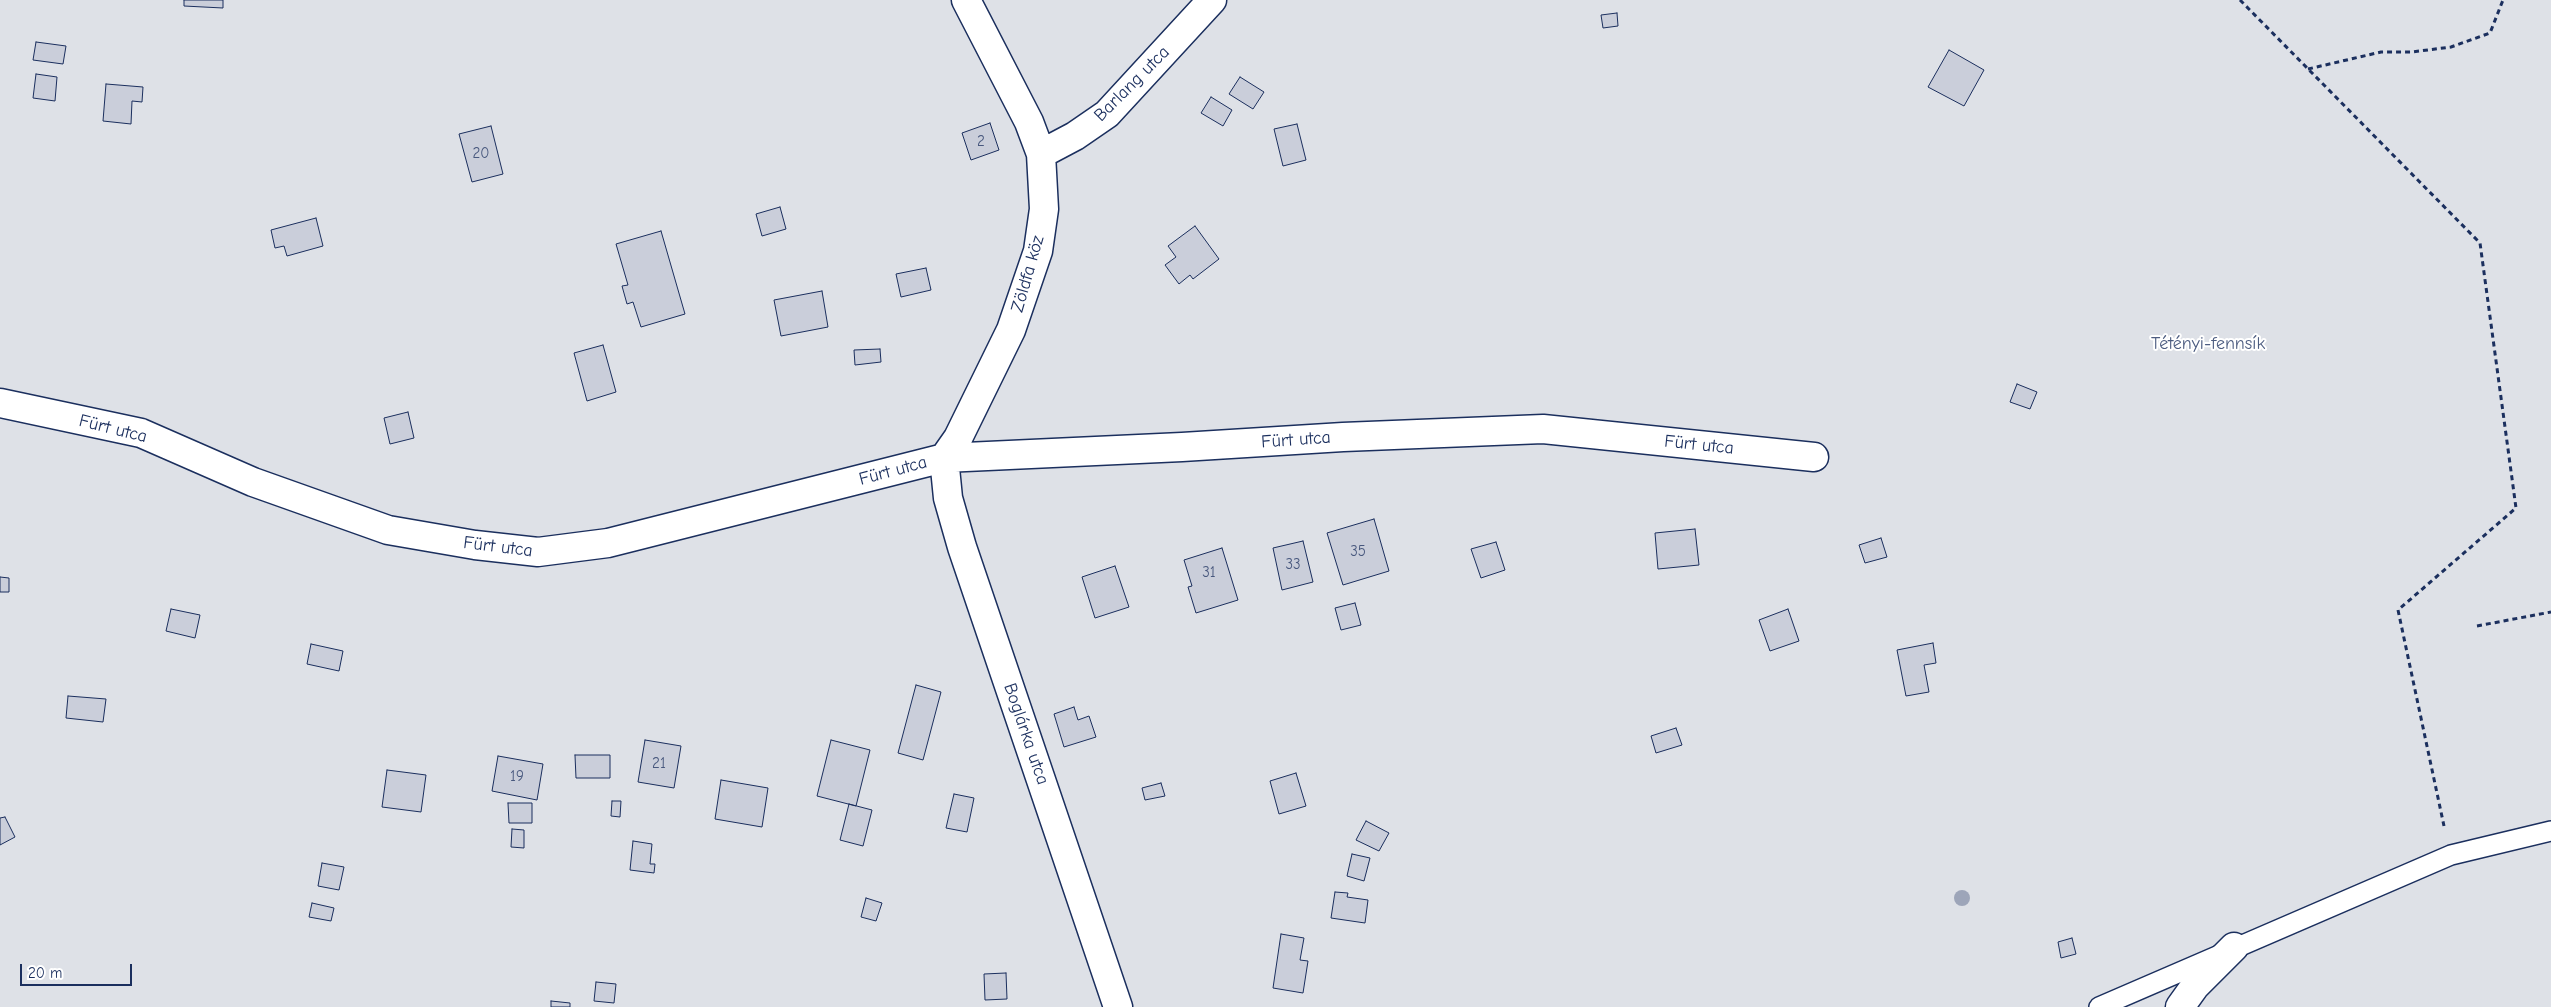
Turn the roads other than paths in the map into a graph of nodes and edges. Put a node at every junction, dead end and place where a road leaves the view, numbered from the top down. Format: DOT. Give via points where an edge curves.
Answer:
graph roads {
  1 [pos="966,0"];
  2 [pos="1212,0"];
  3 [pos="1041,154"];
  4 [pos="0,403"];
  5 [pos="1814,457"];
  6 [pos="944,458"];
  7 [pos="2551,832"];
  8 [pos="2234,947"];
  9 [pos="1118,1007"];
  10 [pos="2099,1007"];
  11 [pos="2180,1007"];
  1 -- 3 [label="street, Zöldfa köz" via="1029,122"];
  2 -- 3 [label="street, Barlang utca" via="1107,114"];
  3 -- 6 [label="street, Zöldfa köz" via="1044,209 1038,251 1000,355 958,438"];
  4 -- 6 [label="street, Fürt utca" via="141,433 253,482 388,530 475,546 538,552 608,542"];
  5 -- 6 [label="street, Fürt utca" via="1544,429 1343,436"];
  6 -- 9 [label="street, Boglárka utca" via="948,498 962,548"];
  7 -- 8 [label="lane" via="2451,855"];
  8 -- 10 [label="lane"];
  8 -- 11 [label="street" via="2195,986"];
}
